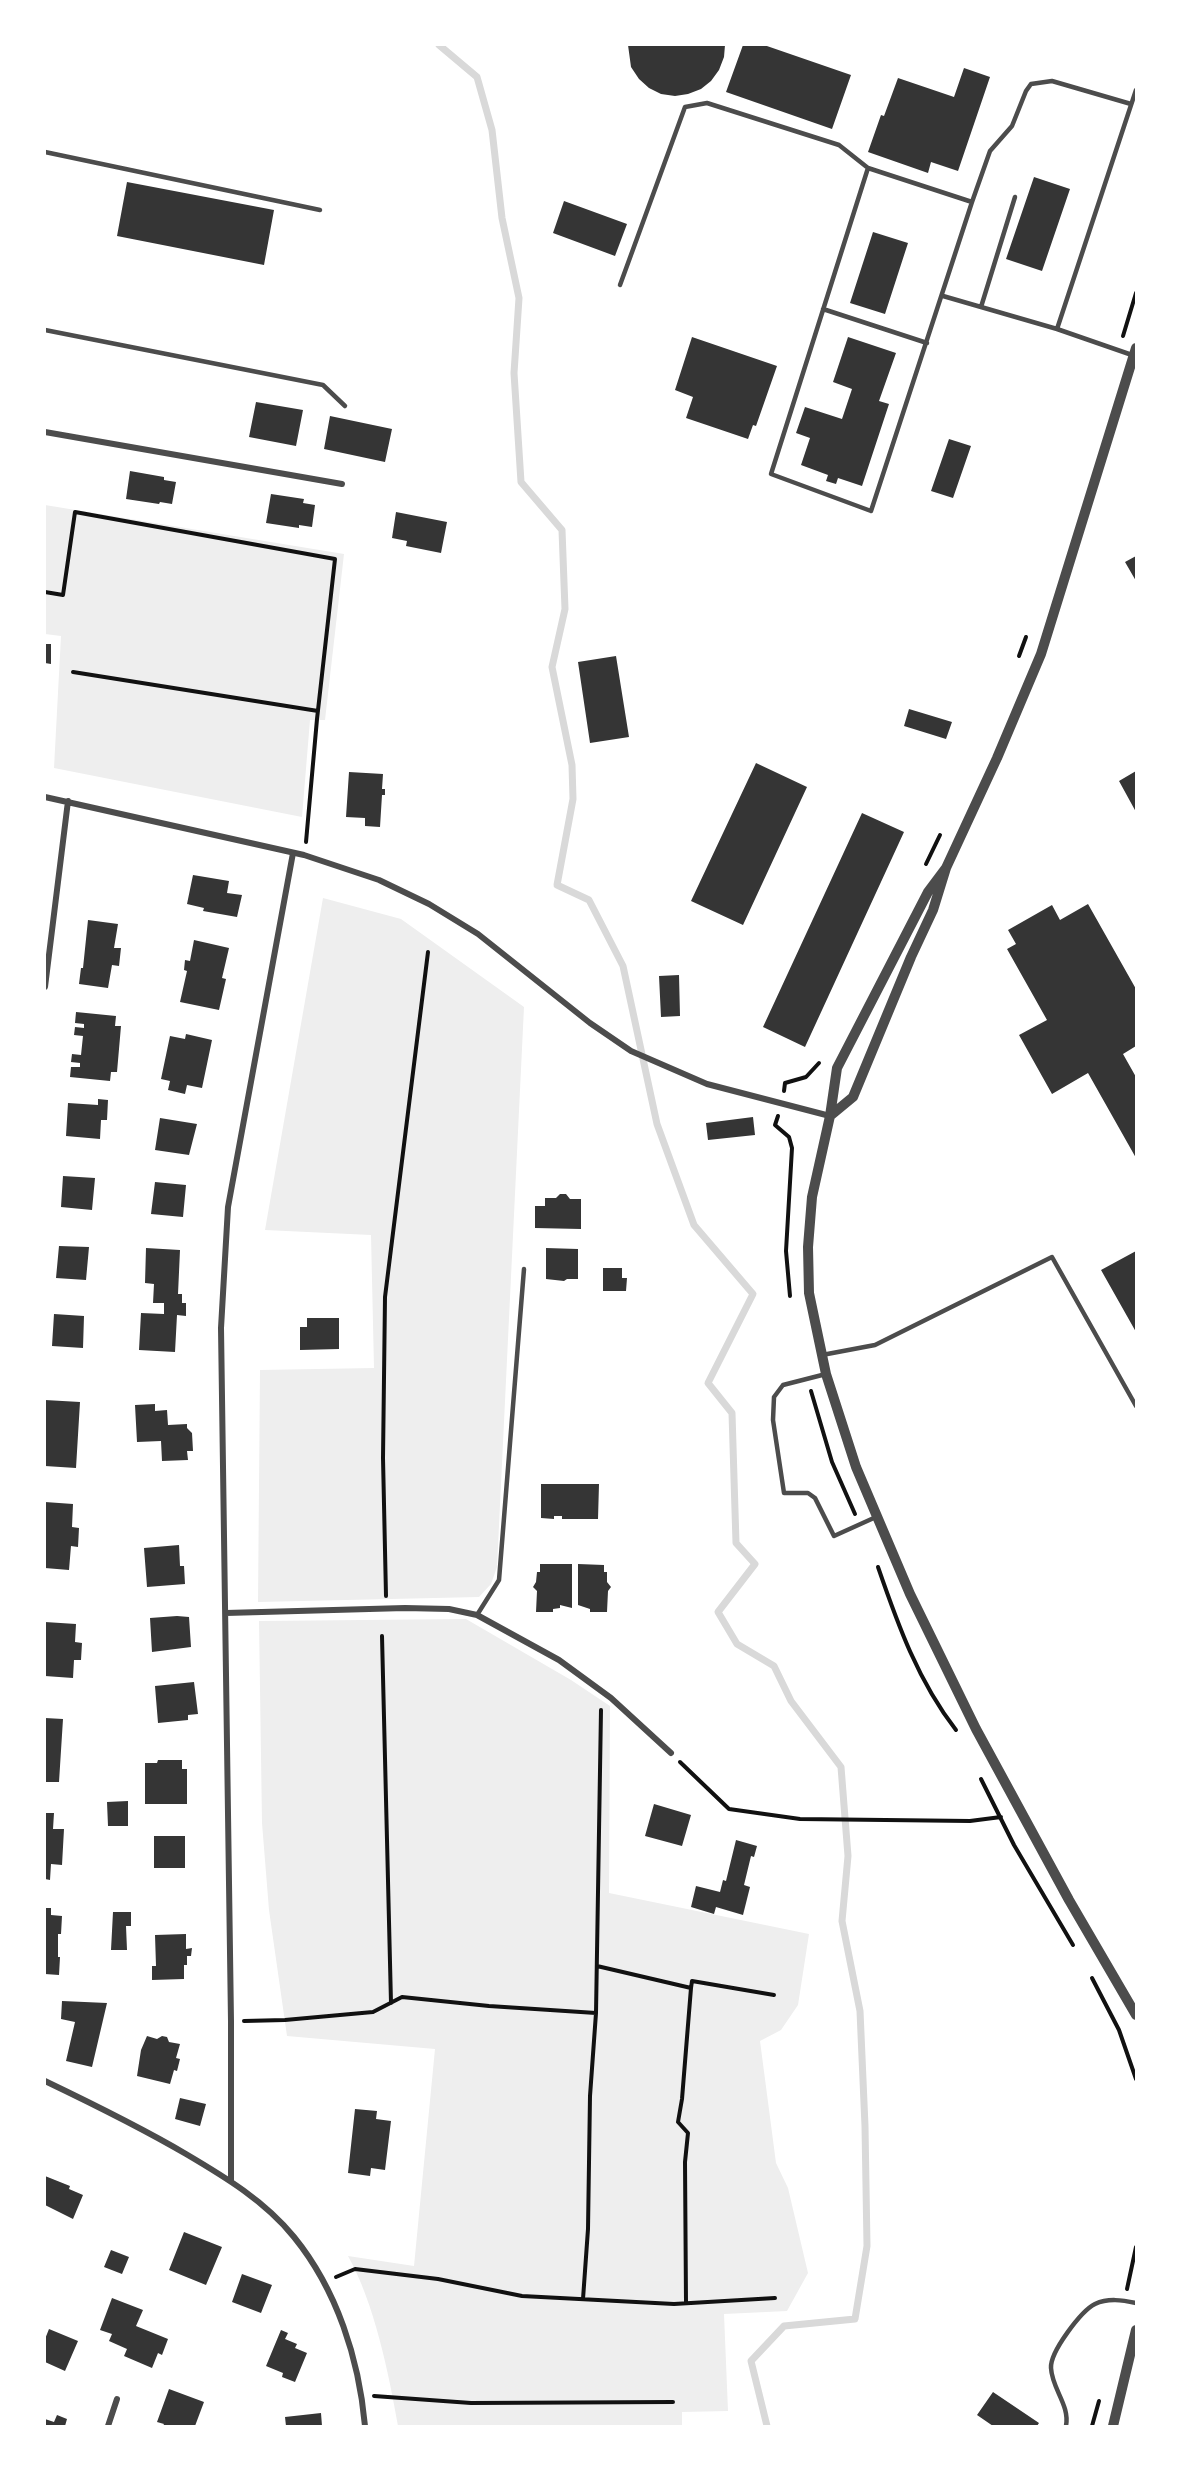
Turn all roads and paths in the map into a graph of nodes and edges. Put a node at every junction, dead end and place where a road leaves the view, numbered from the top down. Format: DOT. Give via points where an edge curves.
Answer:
graph roads {
  1 [pos="1136,90"];
  2 [pos="1131,104"];
  3 [pos="45,152"];
  4 [pos="868,168"];
  5 [pos="1015,197"];
  6 [pos="972,202"];
  7 [pos="321,210"];
  8 [pos="620,285"];
  9 [pos="943,296"];
  10 [pos="981,307"];
  11 [pos="823,309"];
  12 [pos="1057,329"];
  13 [pos="45,330"];
  14 [pos="927,343"];
  15 [pos="1135,352"];
  16 [pos="345,406"];
  17 [pos="45,432"];
  18 [pos="342,484"];
  19 [pos="45,592"];
  20 [pos="73,672"];
  21 [pos="318,711"];
  22 [pos="45,797"];
  23 [pos="68,801"];
  24 [pos="293,853"];
  25 [pos="304,855"];
  26 [pos="946,868"];
  27 [pos="428,952"];
  28 [pos="45,987"];
  29 [pos="830,1116"];
  30 [pos="524,1269"];
  31 [pos="822,1355"];
  32 [pos="826,1374"];
  33 [pos="1136,1406"];
  34 [pos="876,1517"];
  35 [pos="386,1609"];
  36 [pos="226,1612"];
  37 [pos="477,1615"];
  38 [pos="382,1636"];
  39 [pos="602,1691"];
  40 [pos="671,1753"];
  41 [pos="1019,1810"];
  42 [pos="597,1966"];
  43 [pos="692,1988"];
  44 [pos="774,1995"];
  45 [pos="391,2003"];
  46 [pos="596,2013"];
  47 [pos="1136,2015"];
  48 [pos="231,2021"];
  49 [pos="1126,2049"];
  50 [pos="1136,2079"];
  51 [pos="46,2084"];
  52 [pos="231,2181"];
  53 [pos="323,2282"];
  54 [pos="775,2298"];
  55 [pos="583,2299"];
  56 [pos="687,2303"];
  57 [pos="1136,2303"];
  58 [pos="1136,2331"];
  59 [pos="361,2396"];
  60 [pos="117,2399"];
  61 [pos="673,2402"];
  62 [pos="108,2426"];
  63 [pos="365,2426"];
  64 [pos="1066,2426"];
  65 [pos="1113,2426"];
  1 -- 2 [label="lane"];
  2 -- 6 [label="lane" via="1052,81 1031,84 1012,126 990,151"];
  2 -- 12 [label="lane"];
  3 -- 7 [label="lane"];
  4 -- 6 [label="lane"];
  4 -- 8 [label="lane" via="839,145 707,103 685,107"];
  4 -- 11 [label="lane"];
  5 -- 10 [label="lane"];
  6 -- 9 [label="lane"];
  9 -- 10 [label="lane"];
  9 -- 14 [label="lane"];
  10 -- 12 [label="lane"];
  11 -- 14 [label="lane"];
  11 -- 14 [label="lane" via="771,474 871,511"];
  12 -- 15 [label="lane"];
  13 -- 16 [label="lane" via="323,385"];
  15 -- 26 [label="street" via="1041,654"];
  17 -- 18 [label="street"];
  19 -- 21 [label="path" via="63,595 75,512 335,559"];
  20 -- 21 [label="path"];
  21 -- 25 [label="path"];
  22 -- 23 [label="street"];
  23 -- 24 [label="street"];
  23 -- 28 [label="street"];
  24 -- 25 [label="street"];
  24 -- 36 [label="street" via="228,1207 221,1328"];
  25 -- 29 [label="street" via="379,880 429,904 478,934 591,1023 659,1065 707,1084"];
  26 -- 29 [label="street" via="928,892 837,1068"];
  26 -- 29 [label="street" via="933,910 853,1097"];
  27 -- 35 [label="path" via="385,1297"];
  29 -- 31 [label="street" via="812,1197 808,1247 809,1293"];
  30 -- 37 [label="lane" via="499,1580"];
  31 -- 32 [label="street"];
  31 -- 33 [label="lane" via="875,1345 1052,1257"];
  32 -- 34 [label="street"];
  32 -- 34 [label="lane" via="783,1385 774,1397 773,1420 784,1493 808,1493 815,1498 834,1536"];
  34 -- 41 [label="street" via="915,1605"];
  35 -- 36 [label="street"];
  35 -- 37 [label="street" via="449,1609"];
  36 -- 48 [label="street"];
  37 -- 39 [label="street" via="559,1660"];
  38 -- 45 [label="path"];
  39 -- 40 [label="street"];
  39 -- 42 [label="path"];
  40 -- 41 [label="path" via="729,1809 800,1819 970,1821 995,1819"];
  41 -- 47 [label="street"];
  42 -- 43 [label="path"];
  42 -- 46 [label="path"];
  43 -- 44 [label="path" via="692,1981"];
  43 -- 56 [label="path" via="678,2122 688,2133"];
  45 -- 46 [label="path" via="402,1997"];
  45 -- 48 [label="path" via="374,2012"];
  46 -- 55 [label="path"];
  48 -- 52 [label="street"];
  49 -- 50 [label="path"];
  51 -- 52 [label="street" via="129,2121"];
  52 -- 53 [label="street" via="270,2211 294,2236"];
  53 -- 55 [label="path" via="355,2269 438,2279 522,2296"];
  53 -- 59 [label="street" via="351,2350"];
  54 -- 56 [label="path"];
  55 -- 56 [label="path"];
  57 -- 64 [label="lane" via="1107,2300 1094,2305 1084,2312 1054,2352 1050,2365 1067,2412"];
  58 -- 65 [label="street"];
  59 -- 61 [label="path" via="393,2395 471,2403"];
  59 -- 63 [label="street"];
  60 -- 62 [label="street"];
}
